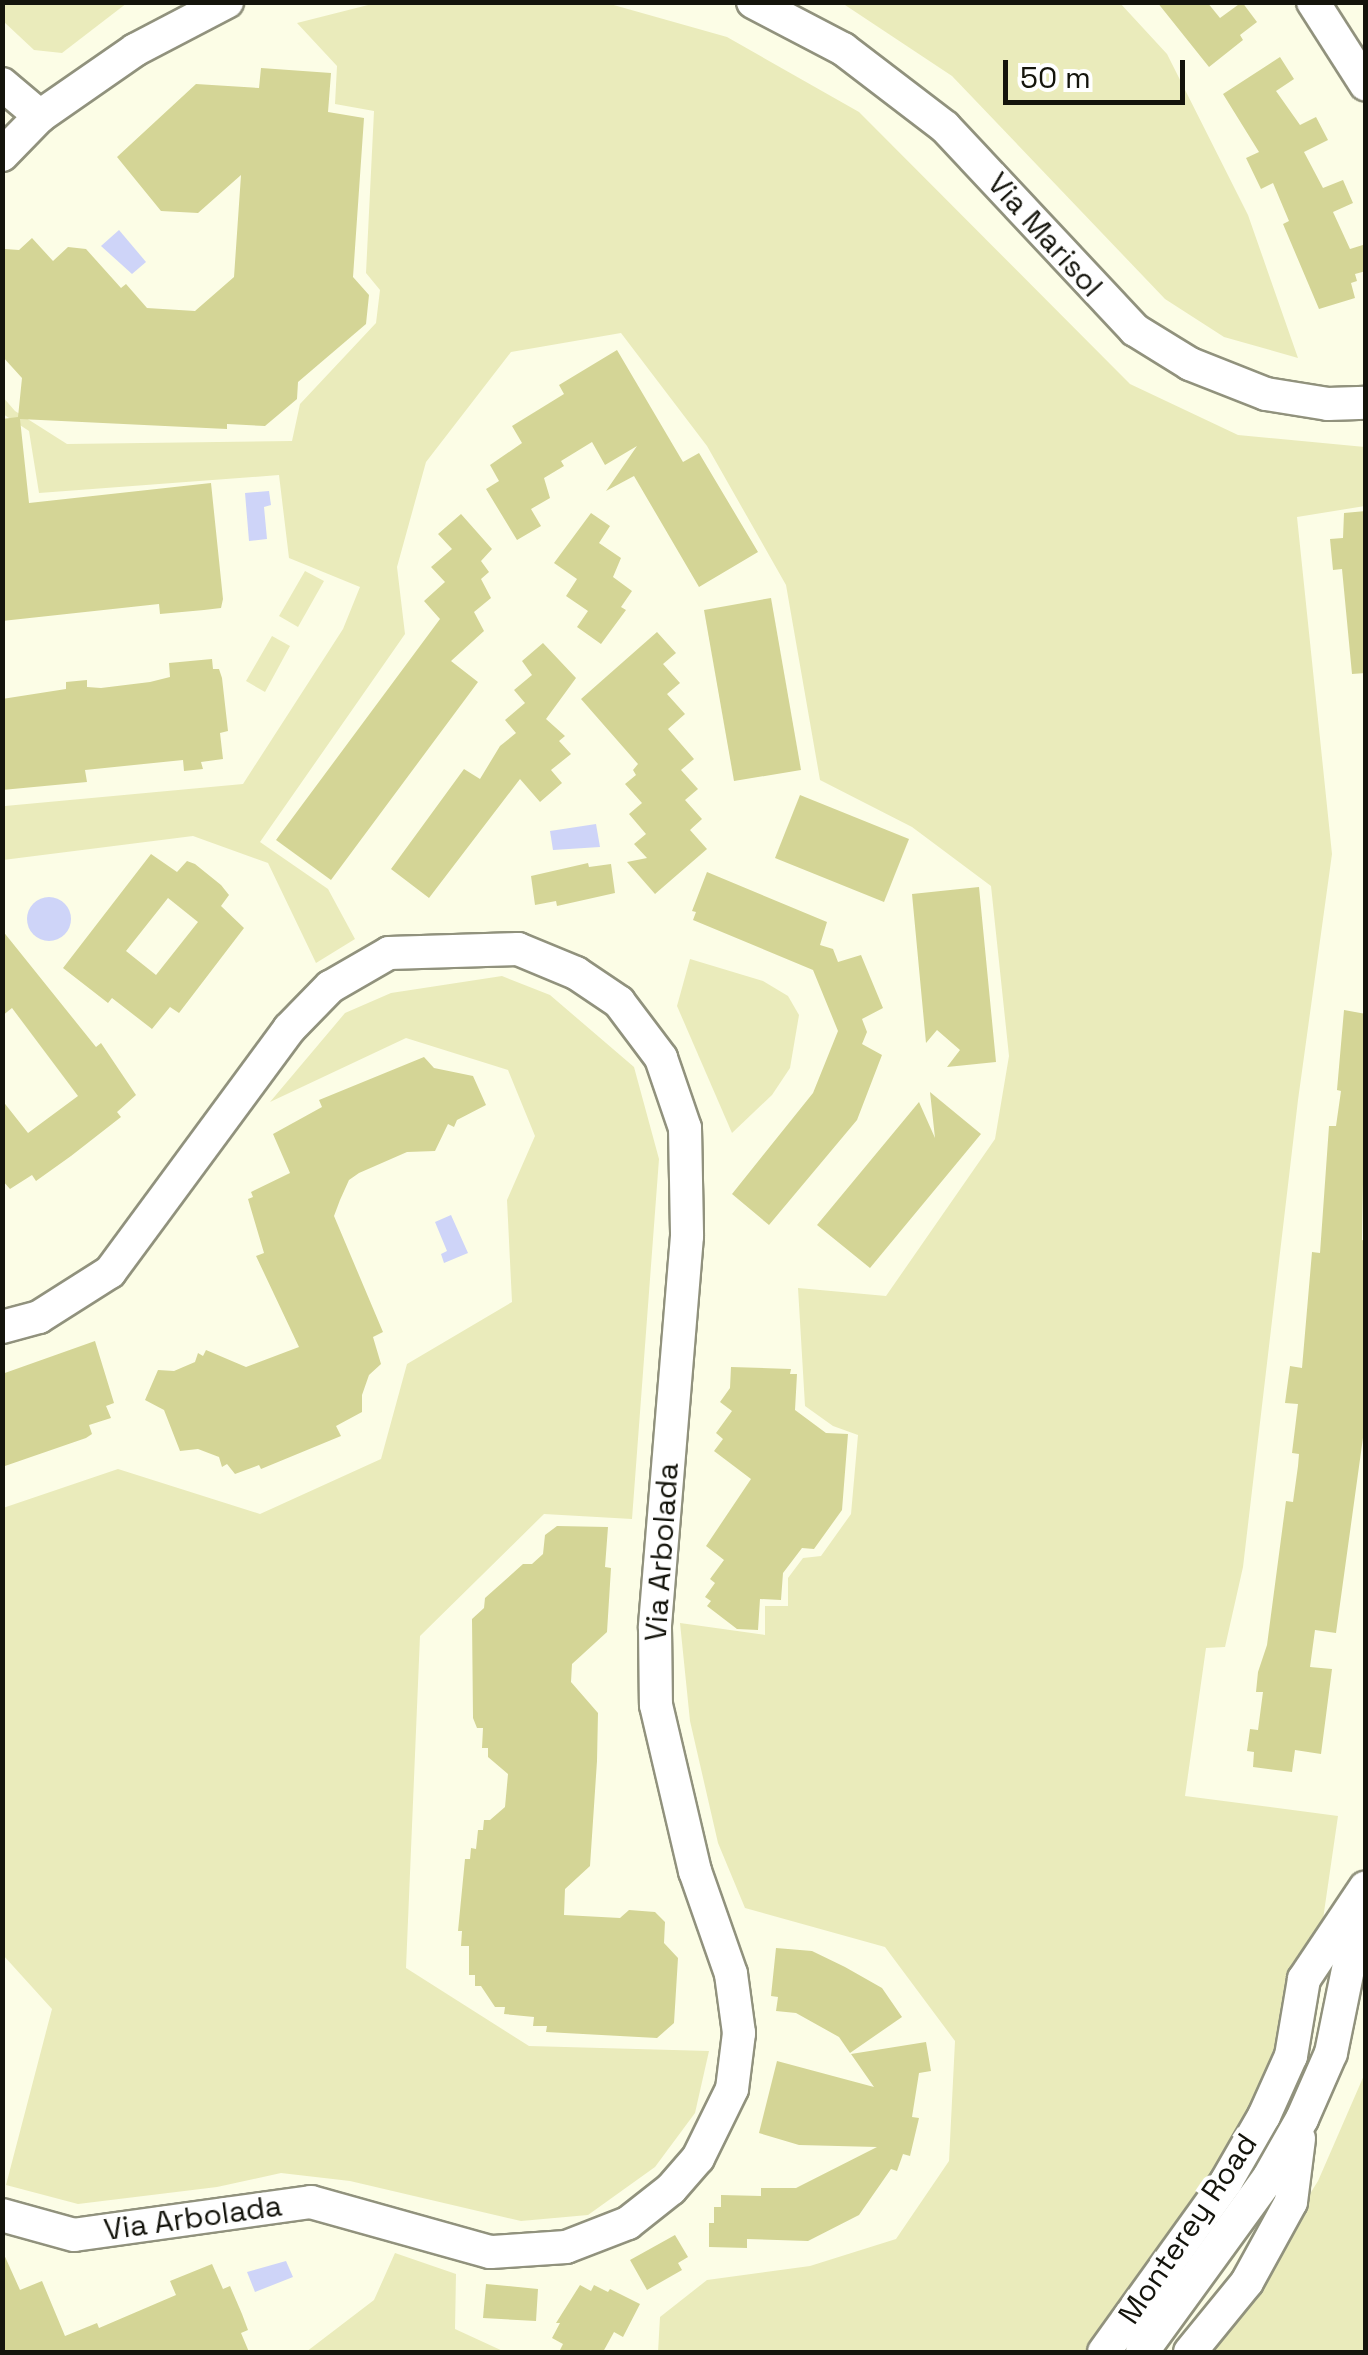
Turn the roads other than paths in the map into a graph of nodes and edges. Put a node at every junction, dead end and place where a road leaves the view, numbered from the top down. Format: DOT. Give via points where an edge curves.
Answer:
graph roads {
  1 [pos="226,2"];
  2 [pos="752,2"];
  3 [pos="1313,2"];
  4 [pos="2,84"];
  5 [pos="1366,85"];
  6 [pos="40,116"];
  7 [pos="2,156"];
  8 [pos="1366,403"];
  9 [pos="2,1326"];
  10 [pos="1365,1885"];
  11 [pos="1302,2119"];
  12 [pos="2,2214"];
  13 [pos="1104,2352"];
  14 [pos="1142,2352"];
  15 [pos="1190,2352"];
  1 -- 6 [label="street" via="135,50"];
  2 -- 8 [label="street, Via Marisol" via="843,49 930,115 1135,330 1190,364 1266,394"];
  3 -- 5 [label="street"];
  4 -- 6 [label="street"];
  6 -- 7 [label="street"];
  9 -- 12 [label="street, Via Arbolada" via="40,1317 110,1272 289,1029 330,987 389,953 518,948 576,973 620,1002 661,1058 685,1128 687,1236 654,1628 656,1704 696,1872 731,1974 739,2033 732,2088 698,2158 628,2223 566,2247 490,2252 310,2202 74,2235"];
  10 -- 11 [label="street, Monterey Road" via="1331,2052"];
  10 -- 13 [label="street, Monterey Road" via="1304,1979 1291,2056 1264,2116 1226,2182"];
  11 -- 14 [label="street, Monterey Road" via="1269,2177"];
  11 -- 15 [label="street, Monterey Road" via="1291,2202 1247,2282"];
}
